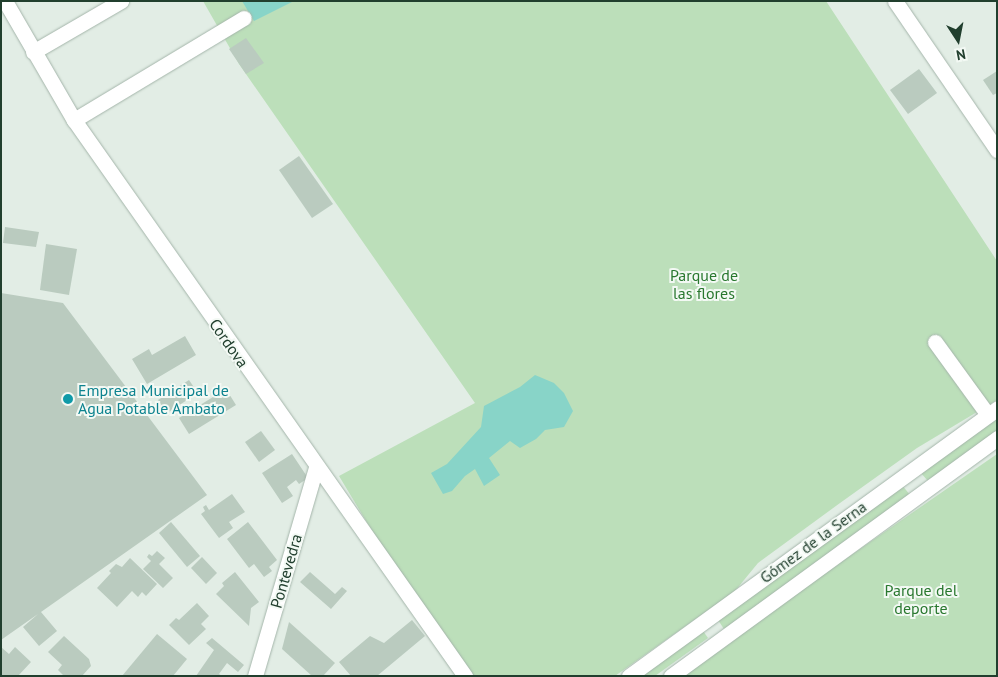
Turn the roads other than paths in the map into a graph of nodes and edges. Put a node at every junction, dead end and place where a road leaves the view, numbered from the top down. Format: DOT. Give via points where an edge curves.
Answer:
graph roads {
  1 [pos="5,1"];
  2 [pos="121,1"];
  3 [pos="901,3"];
  4 [pos="244,18"];
  5 [pos="33,52"];
  6 [pos="74,120"];
  7 [pos="997,150"];
  8 [pos="935,342"];
  9 [pos="992,412"];
  10 [pos="997,438"];
  11 [pos="316,467"];
  12 [pos="904,476"];
  13 [pos="922,492"];
  14 [pos="703,622"];
  15 [pos="719,640"];
  16 [pos="255,676"];
  17 [pos="465,676"];
  18 [pos="630,676"];
  19 [pos="670,676"];
  1 -- 5 [label="street, Cordova"];
  2 -- 5 [label="street"];
  3 -- 7 [label="street"];
  4 -- 6 [label="street"];
  5 -- 6 [label="street, Cordova"];
  6 -- 11 [label="street, Cordova"];
  8 -- 9 [label="street"];
  9 -- 12 [label="street, Gómez de la Serna"];
  10 -- 13 [label="street, Gómez de la Serna"];
  11 -- 16 [label="street, Pontevedra"];
  11 -- 17 [label="street, Cordova" via="334,487"];
  12 -- 13 [label="street"];
  12 -- 14 [label="street, Gómez de la Serna"];
  13 -- 15 [label="street, Gómez de la Serna"];
  14 -- 15 [label="street"];
  14 -- 18 [label="street, Gómez de la Serna"];
  15 -- 19 [label="street, Gómez de la Serna"];
}
